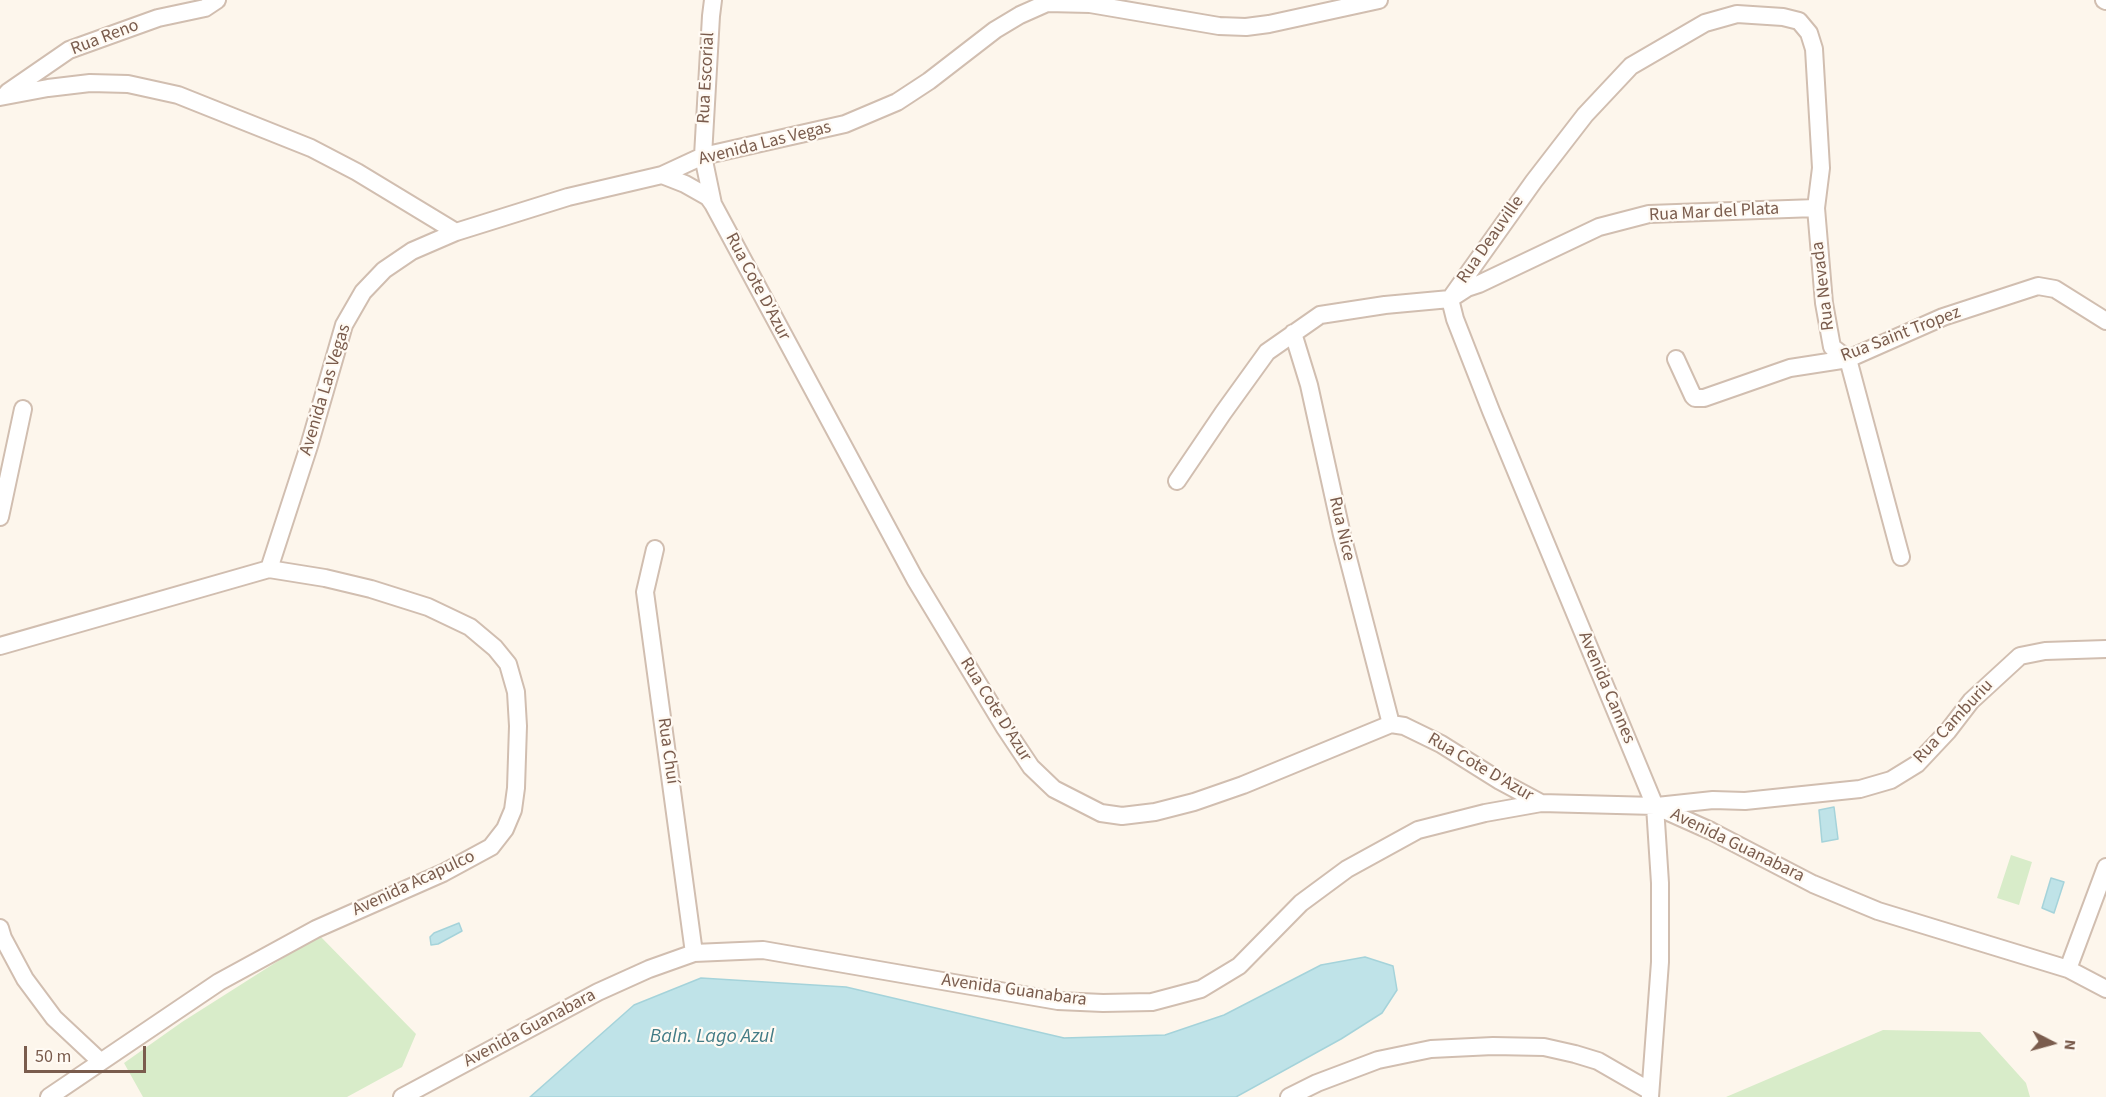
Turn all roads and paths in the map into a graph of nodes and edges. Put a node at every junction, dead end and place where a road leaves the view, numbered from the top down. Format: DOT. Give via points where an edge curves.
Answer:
graph roads {
  1 [pos="217,0"];
  2 [pos="713,0"];
  3 [pos="1379,0"];
  4 [pos="1042,1"];
  5 [pos="1783,17"];
  6 [pos="1,96"];
  7 [pos="703,156"];
  8 [pos="662,175"];
  9 [pos="712,204"];
  10 [pos="1816,208"];
  11 [pos="456,232"];
  12 [pos="1450,299"];
  13 [pos="2106,321"];
  14 [pos="1293,333"];
  15 [pos="1676,359"];
  16 [pos="1848,359"];
  17 [pos="23,409"];
  18 [pos="1178,481"];
  19 [pos="0,517"];
  20 [pos="656,549"];
  21 [pos="1901,557"];
  22 [pos="270,569"];
  23 [pos="0,646"];
  24 [pos="2106,649"];
  25 [pos="1391,724"];
  26 [pos="1541,803"];
  27 [pos="1655,806"];
  28 [pos="2106,867"];
  29 [pos="0,928"];
  30 [pos="694,953"];
  31 [pos="2068,969"];
  32 [pos="2106,989"];
  33 [pos="101,1062"];
  34 [pos="1650,1094"];
  35 [pos="49,1097"];
  36 [pos="402,1097"];
  37 [pos="1288,1097"];
  1 -- 6 [label="street, Rua Reno" via="205,8 158,18 69,50"];
  2 -- 7 [label="street, Rua Escorial"];
  3 -- 4 [label="street, Avenida Las Vegas" via="1246,27 1090,4"];
  4 -- 7 [label="street, Avenida Las Vegas" via="995,30 897,102 845,124"];
  5 -- 10 [label="street, Rua Nevada" via="1799,21 1809,33 1814,49 1821,168"];
  5 -- 12 [label="street, Rua Deauville" via="1737,14 1705,23 1631,66 1584,116"];
  6 -- 11 [label="street" via="90,83 128,84 178,95 311,148 357,171"];
  7 -- 8 [label="street, Avenida Las Vegas"];
  7 -- 9 [label="street, Rua Cote D'Azur"];
  8 -- 9 [label="street" via="700,192"];
  8 -- 11 [label="street, Avenida Las Vegas" via="568,197"];
  9 -- 25 [label="street, Rua Cote D'Azur" via="915,579 1005,728 1031,767 1054,789 1101,813 1122,816 1155,812 1243,785"];
  10 -- 12 [label="street, Rua Mar del Plata" via="1649,214 1599,227"];
  10 -- 16 [label="street, Rua Nevada" via="1832,347"];
  11 -- 22 [label="street, Avenida Las Vegas" via="412,251 384,270 363,291 344,325"];
  12 -- 14 [label="street, Rua Deauville" via="1320,315"];
  12 -- 27 [label="street, Avenida Cannes" via="1491,411"];
  13 -- 16 [label="street, Rua Saint Tropez" via="2055,289 2038,286 1943,317"];
  14 -- 18 [label="street, Rua Deauville" via="1267,352"];
  14 -- 25 [label="street, Rua Nice"];
  15 -- 16 [label="street, Rua Saint Tropez" via="1693,396 1698,398 1790,369"];
  16 -- 21 [label="street, Rua Nevada"];
  17 -- 19 [label="street"];
  20 -- 30 [label="street, Rua Chuí" via="645,592"];
  22 -- 23 [label="street, Avenida Acapulco"];
  22 -- 33 [label="street, Avenida Acapulco" via="360,586 428,607 470,627 495,648 508,664 516,692 513,810 491,847 316,930 219,982"];
  24 -- 27 [label="street, Rua Camburiu" via="2020,656 1971,701 1917,764 1891,780 1860,789"];
  25 -- 26 [label="street, Rua Cote D'Azur" via="1441,744"];
  26 -- 27 [label="street, Avenida Guanabara"];
  26 -- 30 [label="street, Avenida Guanabara" via="1418,830 1347,869 1301,903 1239,966 1200,989 1152,1002 1058,1001 763,950"];
  27 -- 31 [label="street, Avenida Guanabara" via="1813,884 1878,911"];
  27 -- 34 [label="street, Avenida Cannes" via="1660,962"];
  28 -- 31 [label="street"];
  29 -- 33 [label="street" via="25,979 54,1018"];
  30 -- 36 [label="street, Avenida Guanabara" via="598,992"];
  31 -- 32 [label="street, Avenida Guanabara"];
  33 -- 35 [label="street, Avenida Acapulco"];
  34 -- 37 [label="street" via="1598,1061 1544,1047 1493,1046 1431,1049 1378,1060"];
}
